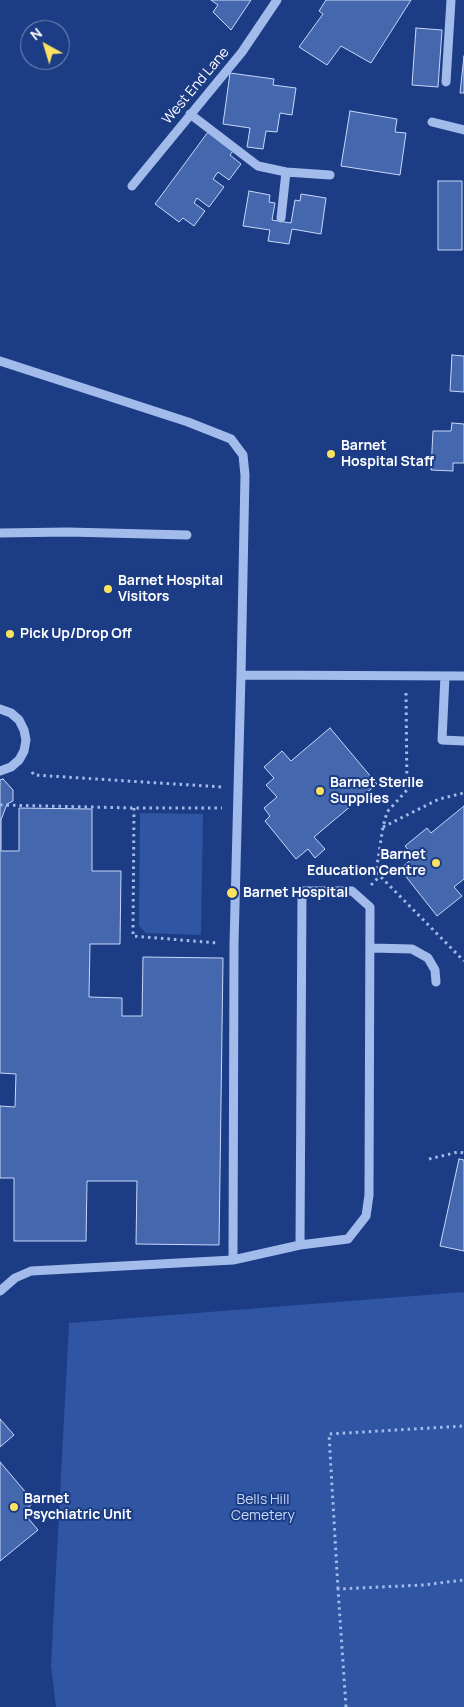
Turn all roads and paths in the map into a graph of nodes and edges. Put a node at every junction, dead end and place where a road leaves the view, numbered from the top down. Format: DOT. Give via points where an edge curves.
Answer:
graph roads {
  1 [pos="277,0"];
  2 [pos="451,0"];
  3 [pos="446,82"];
  4 [pos="190,114"];
  5 [pos="432,122"];
  6 [pos="464,130"];
  7 [pos="286,172"];
  8 [pos="330,175"];
  9 [pos="132,186"];
  10 [pos="282,218"];
  11 [pos="0,361"];
  12 [pos="0,533"];
  13 [pos="187,534"];
  14 [pos="241,675"];
  15 [pos="406,676"];
  16 [pos="444,676"];
  17 [pos="464,676"];
  18 [pos="0,708"];
  19 [pos="464,741"];
  20 [pos="19,760"];
  21 [pos="0,771"];
  22 [pos="238,788"];
  23 [pos="464,793"];
  24 [pos="0,805"];
  25 [pos="134,808"];
  26 [pos="237,808"];
  27 [pos="383,827"];
  28 [pos="234,944"];
  29 [pos="370,948"];
  30 [pos="464,960"];
  31 [pos="436,982"];
  32 [pos="464,1153"];
  33 [pos="429,1159"];
  34 [pos="300,1245"];
  35 [pos="233,1260"];
  36 [pos="0,1291"];
  37 [pos="464,1426"];
  38 [pos="464,1580"];
  39 [pos="338,1589"];
  40 [pos="346,1707"];
  1 -- 4 [label="street, West End Lane" via="242,52"];
  2 -- 3 [label="street"];
  4 -- 7 [label="street" via="258,166"];
  4 -- 9 [label="street, West End Lane"];
  5 -- 6 [label="street"];
  7 -- 8 [label="street"];
  7 -- 10 [label="street"];
  11 -- 14 [label="street" via="231,438 243,455 245,475"];
  12 -- 13 [label="street"];
  14 -- 15 [label="street"];
  14 -- 22 [label="street"];
  15 -- 16 [label="street"];
  15 -- 27 [label="path" via="407,790 387,812"];
  16 -- 17 [label="street"];
  16 -- 19 [label="street" via="442,740"];
  18 -- 20 [label="street" via="19,720 24,730 25,745"];
  20 -- 21 [label="street"];
  20 -- 22 [label="path" via="34,775"];
  22 -- 26 [label="street"];
  23 -- 27 [label="path" via="439,799"];
  24 -- 25 [label="path"];
  25 -- 26 [label="path"];
  25 -- 28 [label="path" via="133,936"];
  26 -- 28 [label="street"];
  27 -- 30 [label="path" via="376,872"];
  28 -- 35 [label="street"];
  29 -- 31 [label="street" via="412,949 428,958 435,970"];
  29 -- 34 [label="street" via="369,1195 366,1216 348,1239"];
  29 -- 34 [label="street" via="370,907 352,892 302,891"];
  32 -- 33 [label="path"];
  34 -- 35 [label="street"];
  35 -- 36 [label="street" via="31,1271"];
  37 -- 39 [label="path" via="329,1434"];
  38 -- 39 [label="path"];
  39 -- 40 [label="path"];
}
